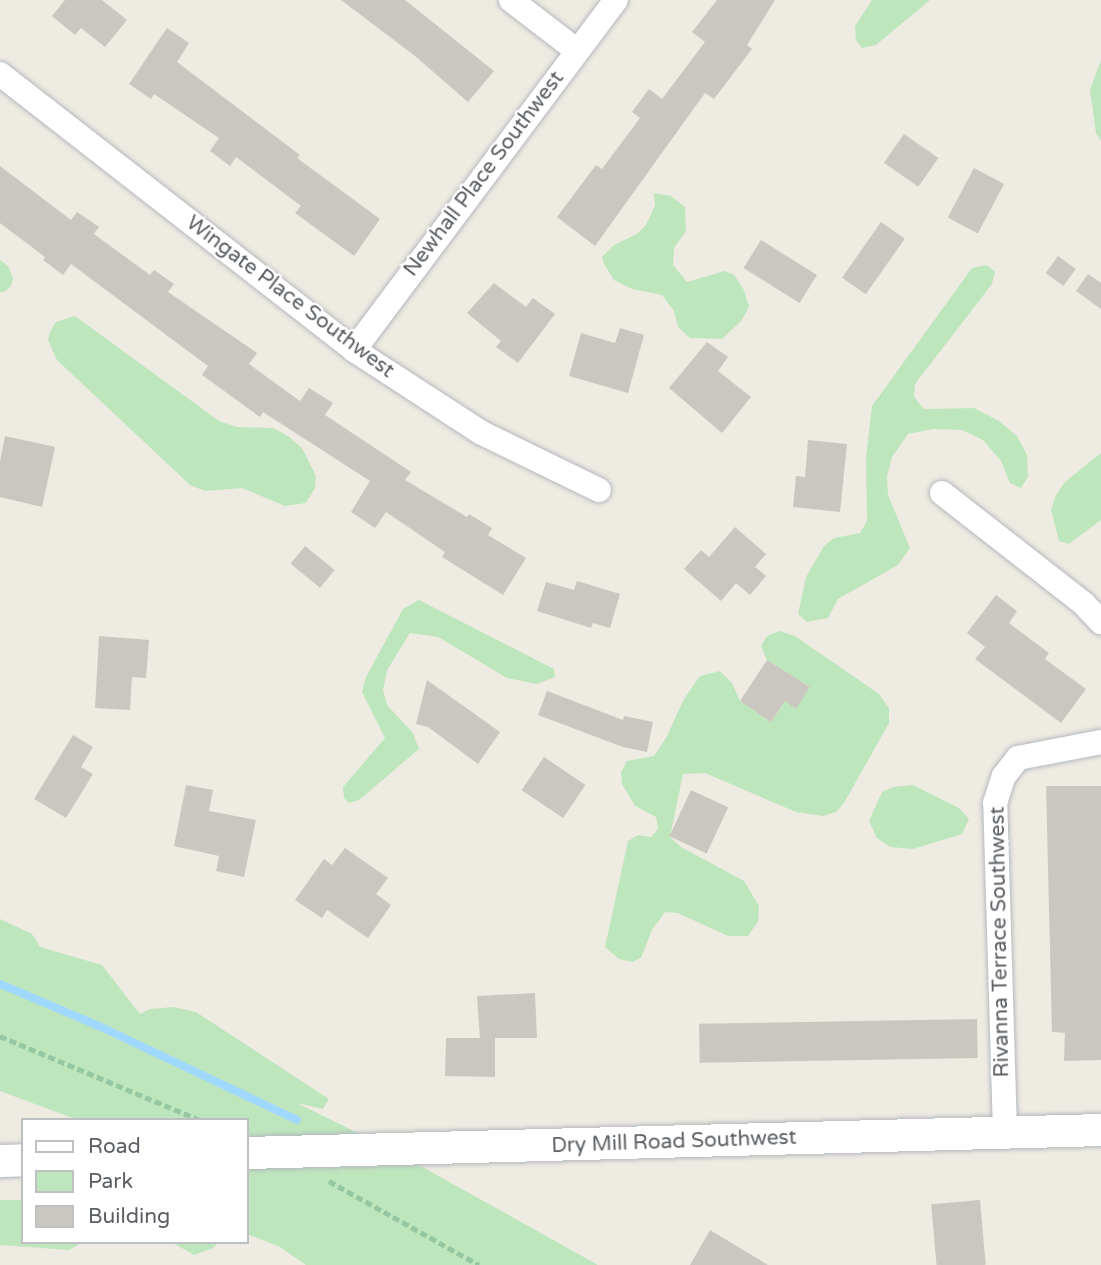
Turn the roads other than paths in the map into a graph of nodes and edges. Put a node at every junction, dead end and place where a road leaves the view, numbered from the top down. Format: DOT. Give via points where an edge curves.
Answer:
graph roads {
  1 [pos="511,0"];
  2 [pos="616,0"];
  3 [pos="576,50"];
  4 [pos="0,74"];
  5 [pos="354,350"];
  6 [pos="599,490"];
  7 [pos="942,493"];
  8 [pos="1101,622"];
  9 [pos="1101,742"];
  10 [pos="1101,1130"];
  11 [pos="1005,1132"];
  12 [pos="248,1153"];
  13 [pos="21,1160"];
  14 [pos="0,1161"];
  1 -- 3 [label="street"];
  2 -- 3 [label="street, Newhall Place Southwest"];
  3 -- 5 [label="street, Newhall Place Southwest"];
  4 -- 5 [label="street, Wingate Place Southwest"];
  5 -- 6 [label="street, Wingate Place Southwest" via="482,433"];
  7 -- 8 [label="street"];
  9 -- 11 [label="street, Rivanna Terrace Southwest" via="1018,758 1004,776 995,803"];
  10 -- 11 [label="street, Dry Mill Road Southwest"];
  11 -- 12 [label="street, Dry Mill Road Southwest"];
  13 -- 14 [label="street"];
}
